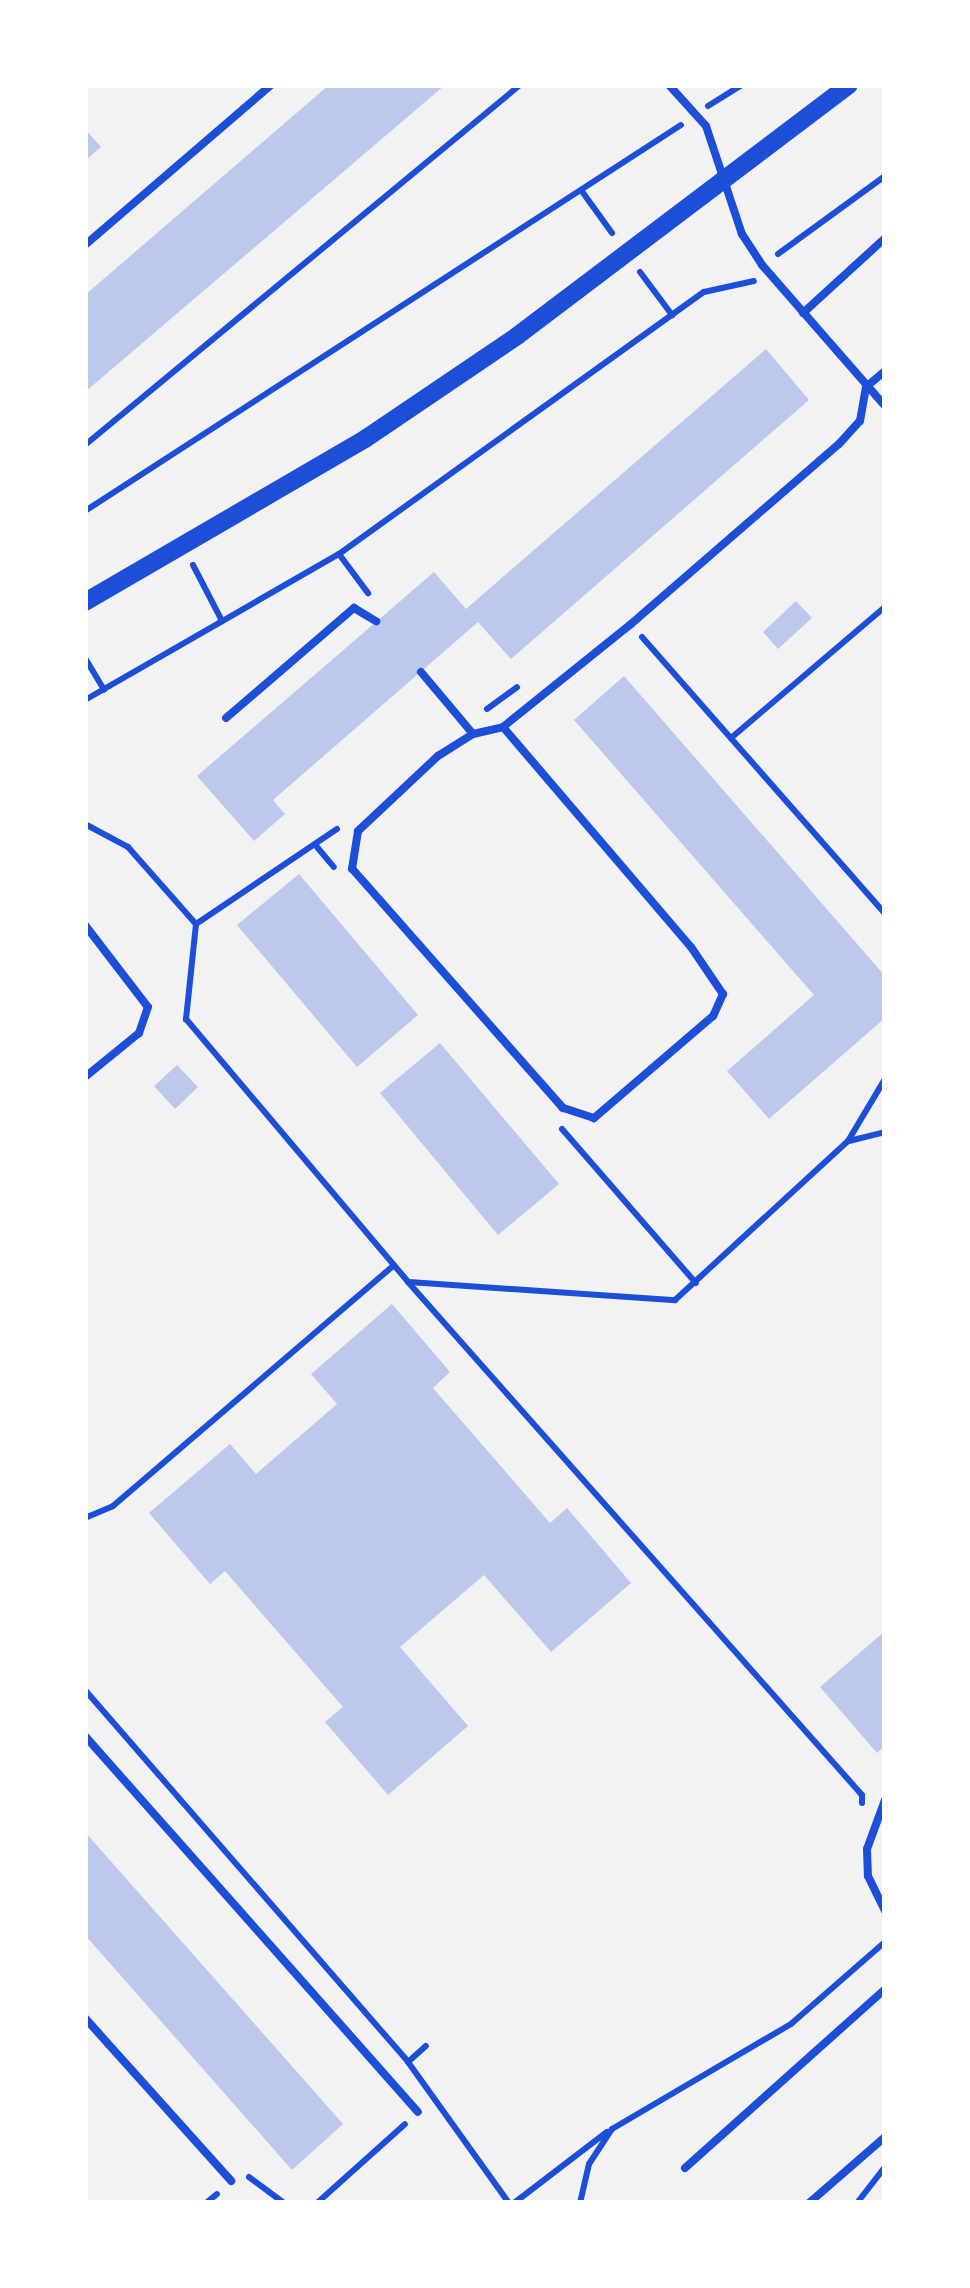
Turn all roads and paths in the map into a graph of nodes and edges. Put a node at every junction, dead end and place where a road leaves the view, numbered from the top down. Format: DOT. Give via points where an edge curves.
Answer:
graph roads {
  1 [pos="271,85"];
  2 [pos="520,85"];
  3 [pos="670,85"];
  4 [pos="740,85"];
  5 [pos="849,85"];
  6 [pos="695,114"];
  7 [pos="885,176"];
  8 [pos="726,181"];
  9 [pos="885,238"];
  10 [pos="85,245"];
  11 [pos="762,265"];
  12 [pos="754,282"];
  13 [pos="768,296"];
  14 [pos="802,313"];
  15 [pos="885,371"];
  16 [pos="866,387"];
  17 [pos="885,406"];
  18 [pos="85,445"];
  19 [pos="85,511"];
  20 [pos="184,547"];
  21 [pos="339,554"];
  22 [pos="373,599"];
  23 [pos="85,602"];
  24 [pos="885,607"];
  25 [pos="222,621"];
  26 [pos="376,621"];
  27 [pos="631,624"];
  28 [pos="85,658"];
  29 [pos="421,672"];
  30 [pos="524,681"];
  31 [pos="104,690"];
  32 [pos="85,700"];
  33 [pos="226,718"];
  34 [pos="463,722"];
  35 [pos="504,727"];
  36 [pos="473,734"];
  37 [pos="731,738"];
  38 [pos="346,822"];
  39 [pos="85,824"];
  40 [pos="885,914"];
  41 [pos="196,924"];
  42 [pos="85,925"];
  43 [pos="85,1077"];
  44 [pos="885,1079"];
  45 [pos="885,1132"];
  46 [pos="848,1141"];
  47 [pos="394,1265"];
  48 [pos="408,1282"];
  49 [pos="85,1518"];
  50 [pos="85,1690"];
  51 [pos="85,1736"];
  52 [pos="862,1795"];
  53 [pos="885,1800"];
  54 [pos="885,1911"];
  55 [pos="885,1942"];
  56 [pos="885,1989"];
  57 [pos="85,2018"];
  58 [pos="426,2046"];
  59 [pos="408,2062"];
  60 [pos="436,2096"];
  61 [pos="418,2112"];
  62 [pos="612,2129"];
  63 [pos="885,2136"];
  64 [pos="885,2167"];
  65 [pos="685,2168"];
  66 [pos="231,2181"];
  67 [pos="316,2203"];
  68 [pos="512,2203"];
  69 [pos="580,2203"];
  70 [pos="809,2203"];
  71 [pos="857,2203"];
  1 -- 10 [label="lane"];
  2 -- 18 [label="path"];
  3 -- 6 [label="lane"];
  4 -- 6 [label="path"];
  5 -- 8 [label="street"];
  6 -- 8 [label="lane"];
  6 -- 19 [label="path"];
  7 -- 11 [label="path"];
  8 -- 11 [label="lane" via="742,234"];
  8 -- 20 [label="street" via="365,439"];
  9 -- 14 [label="lane"];
  11 -- 12 [label="path"];
  11 -- 14 [label="lane"];
  12 -- 13 [label="path"];
  12 -- 21 [label="path" via="704,292"];
  14 -- 16 [label="lane"];
  15 -- 16 [label="lane"];
  16 -- 17 [label="lane"];
  16 -- 27 [label="lane" via="860,421 840,444"];
  20 -- 23 [label="street"];
  20 -- 25 [label="path"];
  21 -- 22 [label="path"];
  21 -- 25 [label="path"];
  24 -- 37 [label="path"];
  25 -- 31 [label="path"];
  26 -- 33 [label="lane" via="354,608"];
  27 -- 35 [label="lane"];
  27 -- 37 [label="path"];
  28 -- 31 [label="path"];
  29 -- 34 [label="lane"];
  30 -- 34 [label="path"];
  31 -- 32 [label="path"];
  34 -- 36 [label="lane"];
  35 -- 36 [label="lane"];
  35 -- 36 [label="lane" via="691,947 723,994 712,1016 594,1118 564,1108 352,869 358,830"];
  37 -- 40 [label="path"];
  38 -- 41 [label="path"];
  39 -- 41 [label="path" via="128,847"];
  41 -- 47 [label="path" via="186,1020"];
  42 -- 43 [label="lane" via="148,1007 139,1033"];
  44 -- 46 [label="path"];
  45 -- 46 [label="path"];
  46 -- 48 [label="path" via="676,1300"];
  47 -- 48 [label="path"];
  47 -- 49 [label="path" via="114,1506"];
  48 -- 52 [label="path"];
  50 -- 59 [label="path"];
  51 -- 61 [label="lane"];
  53 -- 54 [label="lane" via="867,1850 868,1876"];
  55 -- 62 [label="path" via="791,2024"];
  56 -- 65 [label="lane"];
  57 -- 66 [label="lane"];
  58 -- 59 [label="path"];
  59 -- 60 [label="path"];
  60 -- 61 [label="path"];
  60 -- 68 [label="path"];
  61 -- 67 [label="path"];
  62 -- 68 [label="path"];
  62 -- 69 [label="path" via="589,2164"];
  63 -- 70 [label="lane"];
  64 -- 71 [label="path"];
}
